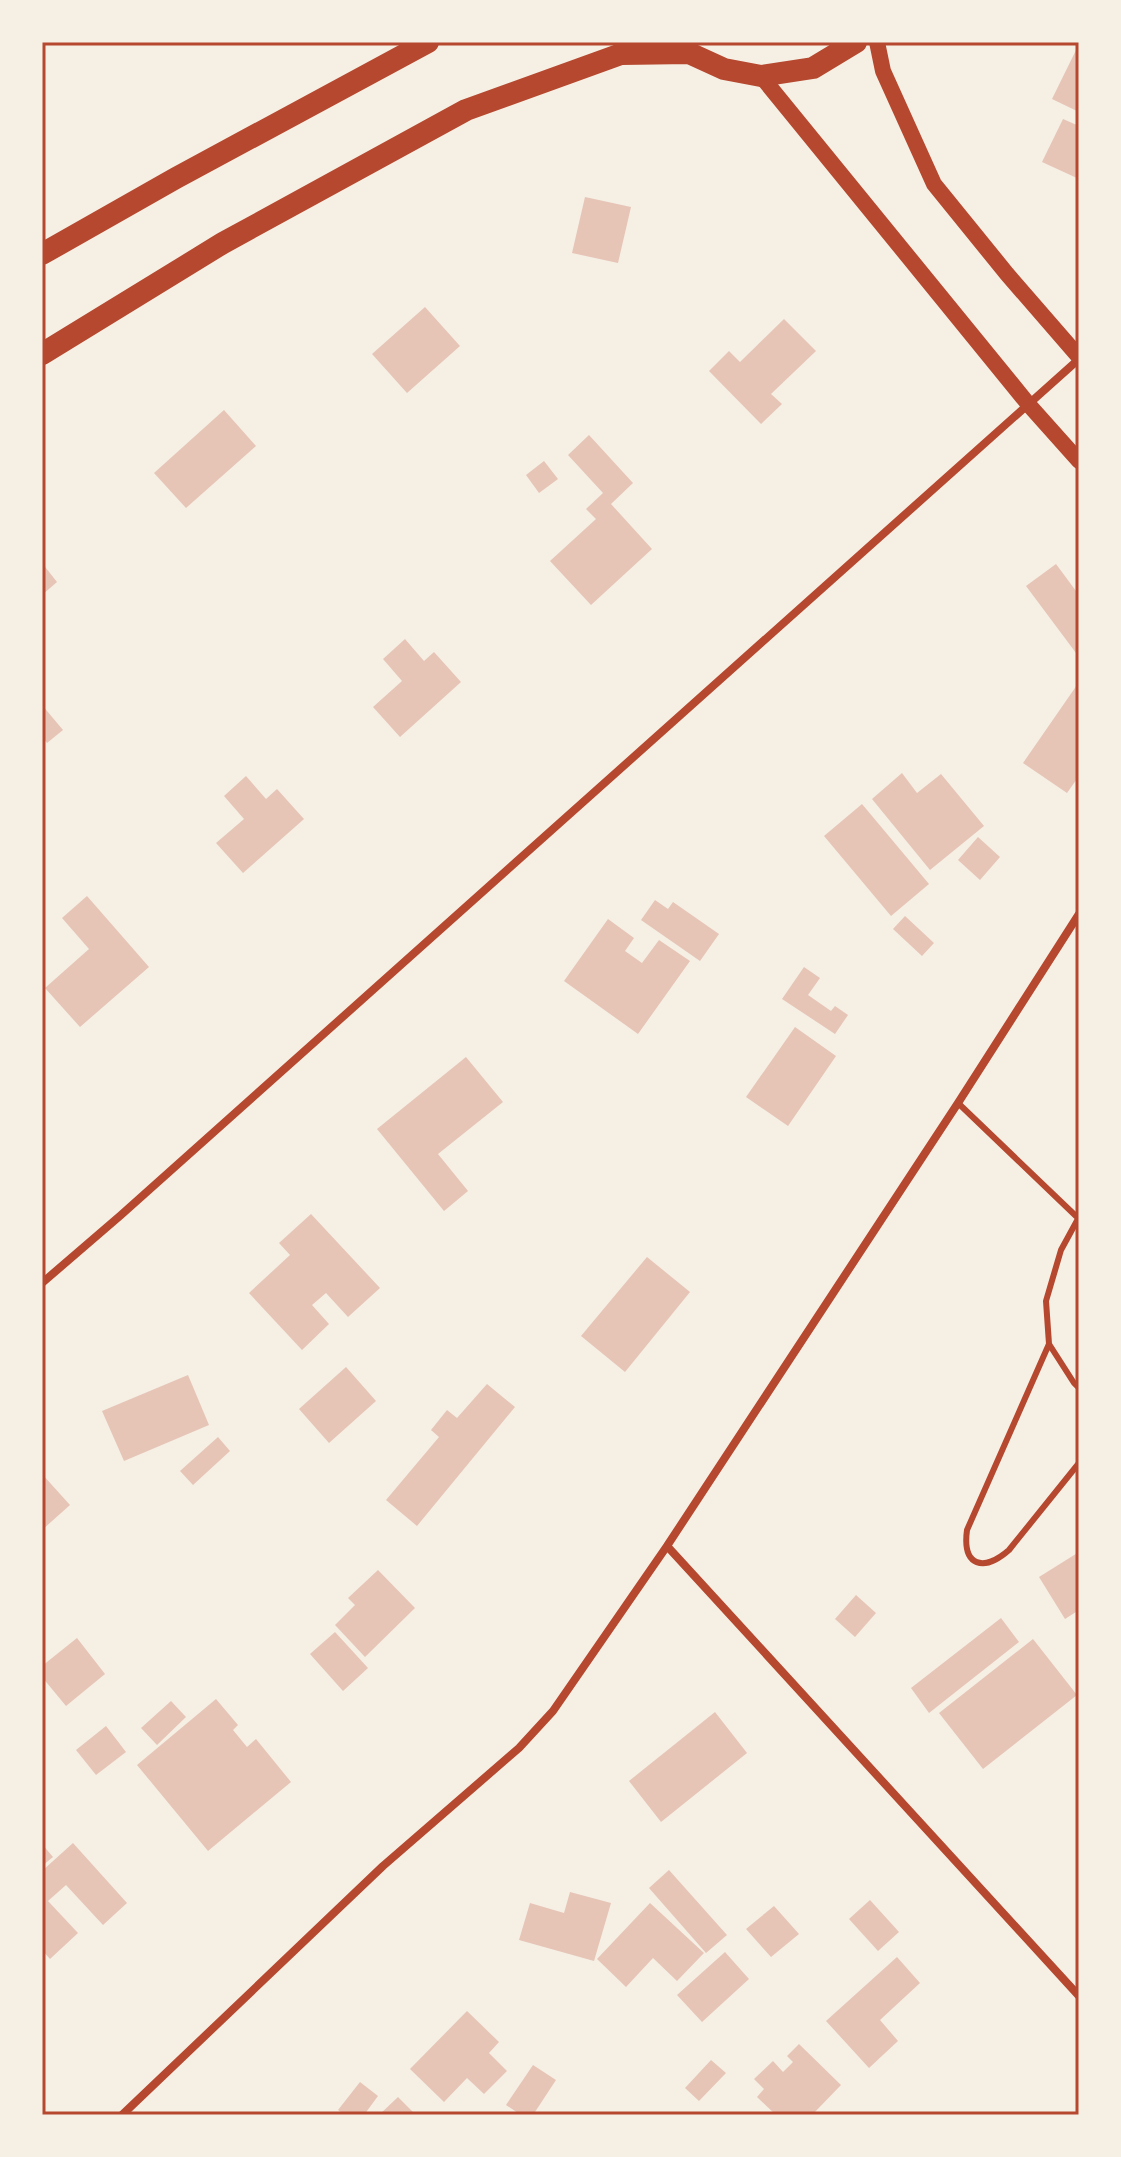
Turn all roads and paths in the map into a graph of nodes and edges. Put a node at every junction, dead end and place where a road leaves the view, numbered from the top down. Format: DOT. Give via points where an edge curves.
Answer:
graph roads {
  1 [pos="428,42"];
  2 [pos="856,42"];
  3 [pos="877,42"];
  4 [pos="684,47"];
  5 [pos="761,76"];
  6 [pos="42,254"];
  7 [pos="42,354"];
  8 [pos="1079,358"];
  9 [pos="1029,405"];
  10 [pos="1079,461"];
  11 [pos="1079,914"];
  12 [pos="958,1103"];
  13 [pos="1078,1217"];
  14 [pos="42,1283"];
  15 [pos="1049,1344"];
  16 [pos="1079,1388"];
  17 [pos="1079,1463"];
  18 [pos="667,1546"];
  19 [pos="1079,1996"];
  20 [pos="122,2115"];
  1 -- 6 [label="highway"];
  2 -- 5 [label="highway" via="813,68"];
  3 -- 8 [label="main road" via="883,71 934,184"];
  4 -- 5 [label="highway" via="724,69"];
  4 -- 7 [label="highway" via="621,54 466,110 223,243"];
  5 -- 9 [label="main road"];
  8 -- 9 [label="street"];
  9 -- 10 [label="main road"];
  9 -- 14 [label="street"];
  11 -- 12 [label="street"];
  12 -- 13 [label="lane"];
  12 -- 18 [label="street"];
  13 -- 15 [label="lane" via="1061,1250 1046,1301"];
  15 -- 16 [label="lane"];
  15 -- 17 [label="lane" via="967,1530 965,1545 974,1562 985,1564 1009,1550"];
  18 -- 19 [label="street"];
  18 -- 20 [label="street" via="553,1711 519,1748 383,1866"];
}
